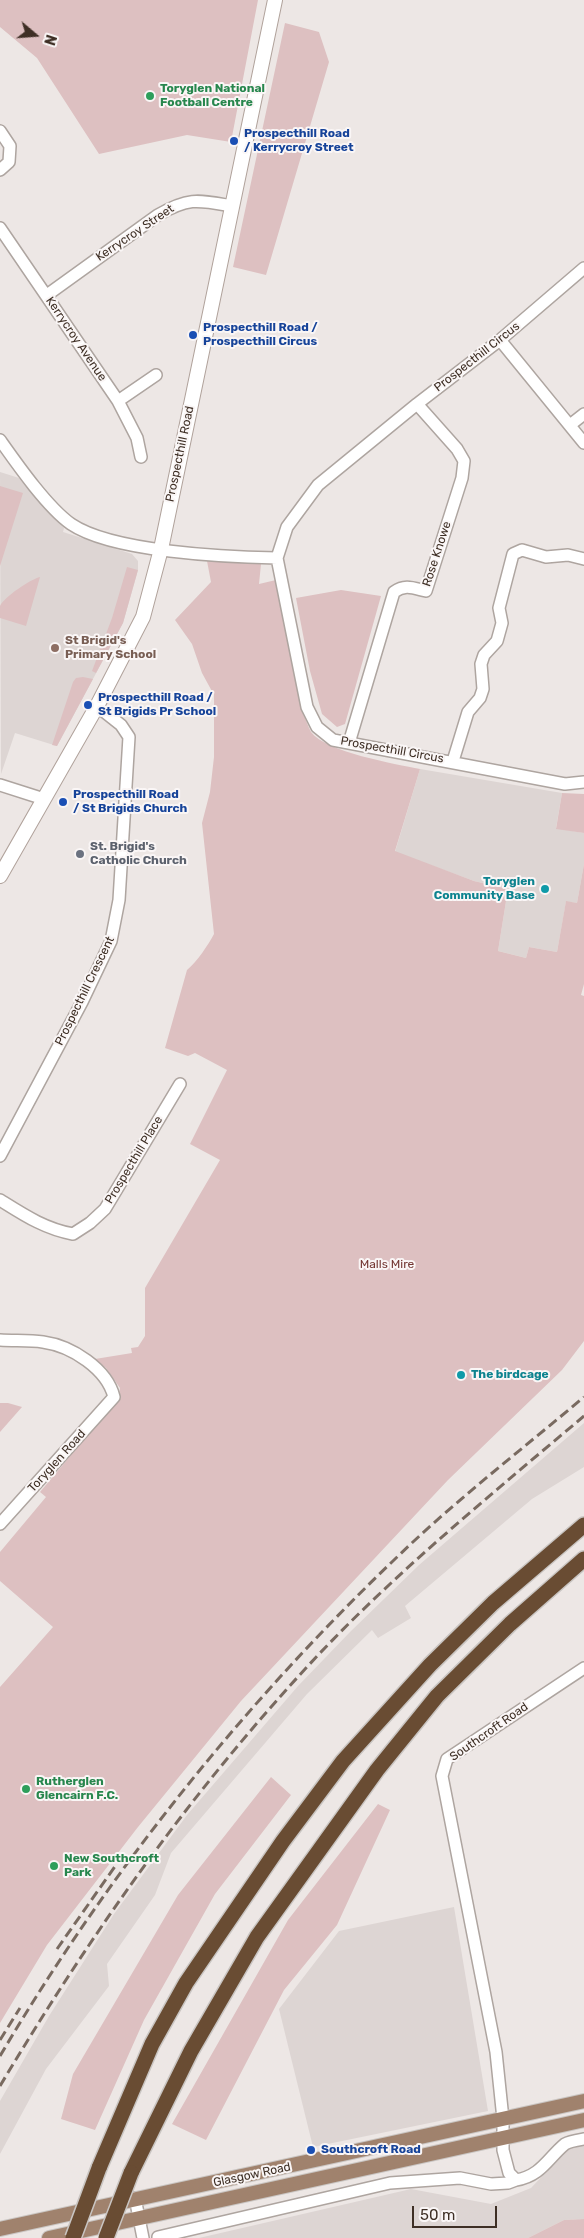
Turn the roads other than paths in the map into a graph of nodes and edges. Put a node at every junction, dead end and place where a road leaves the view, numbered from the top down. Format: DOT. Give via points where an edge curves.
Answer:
graph roads {
  1 [pos="275,0"];
  2 [pos="0,131"];
  3 [pos="0,170"];
  4 [pos="232,206"];
  5 [pos="0,228"];
  6 [pos="584,268"];
  7 [pos="47,295"];
  8 [pos="500,340"];
  9 [pos="156,374"];
  10 [pos="118,401"];
  11 [pos="417,404"];
  12 [pos="584,414"];
  13 [pos="570,425"];
  14 [pos="0,440"];
  15 [pos="584,443"];
  16 [pos="141,457"];
  17 [pos="161,549"];
  18 [pos="277,558"];
  19 [pos="584,559"];
  20 [pos="97,706"];
  21 [pos="349,744"];
  22 [pos="453,761"];
  23 [pos="584,782"];
  24 [pos="0,785"];
  25 [pos="44,799"];
  26 [pos="0,876"];
  27 [pos="180,1084"];
  28 [pos="0,1156"];
  29 [pos="0,1200"];
  30 [pos="0,1340"];
  31 [pos="0,1524"];
  32 [pos="584,1525"];
  33 [pos="584,1559"];
  34 [pos="584,1668"];
  35 [pos="584,2101"];
  36 [pos="503,2118"];
  37 [pos="584,2120"];
  38 [pos="502,2137"];
  39 [pos="584,2139"];
  40 [pos="516,2180"];
  41 [pos="135,2198"];
  42 [pos="140,2218"];
  43 [pos="0,2229"];
  44 [pos="158,2237"];
  45 [pos="49,2238"];
  46 [pos="73,2238"];
  47 [pos="106,2238"];
  48 [pos="143,2238"];
  1 -- 4 [label="main road, Prospecthill Road"];
  2 -- 3 [label="street" via="11,151 9,162"];
  4 -- 7 [label="street, Kerrycroy Street" via="190,200 176,205"];
  4 -- 17 [label="main road, Prospecthill Road"];
  5 -- 7 [label="street, Kerrycroy Avenue"];
  6 -- 8 [label="street, Prospecthill Circus"];
  7 -- 10 [label="street, Kerrycroy Avenue"];
  8 -- 11 [label="street, Prospecthill Circus"];
  8 -- 13 [label="street"];
  9 -- 10 [label="street"];
  10 -- 16 [label="street, Kerrycroy Avenue" via="137,438"];
  11 -- 18 [label="street, Prospecthill Circus" via="318,486 287,527"];
  11 -- 21 [label="street, Rose Knowe" via="457,449 464,461 462,478 426,591 408,586 394,592"];
  12 -- 13 [label="street"];
  13 -- 15 [label="street"];
  14 -- 17 [label="street" via="48,501 70,523 90,534"];
  17 -- 18 [label="street" via="223,557"];
  17 -- 20 [label="main road, Prospecthill Road" via="143,617"];
  18 -- 21 [label="street, Prospecthill Circus" via="307,707 324,734"];
  19 -- 22 [label="street" via="568,555 546,557 522,550 513,554 499,608 502,623 497,641 484,655 481,664 483,689 468,712"];
  20 -- 25 [label="main road, Prospecthill Road"];
  20 -- 28 [label="street, Prospecthill Crescent" via="121,725 129,737 119,900 113,936 82,1002"];
  21 -- 22 [label="street, Prospecthill Circus"];
  22 -- 23 [label="street, Prospecthill Circus" via="565,784"];
  24 -- 25 [label="street"];
  25 -- 26 [label="main road, Prospecthill Road"];
  27 -- 29 [label="street, Prospecthill Place" via="105,1209 73,1234 38,1224"];
  30 -- 31 [label="street, Toryglen Road" via="46,1342 77,1354 106,1379 114,1397"];
  32 -- 46 [label="highway, bridge" via="493,1603 430,1665 338,1768 283,1841 186,1983 152,2044 98,2168"];
  33 -- 47 [label="highway, bridge" via="510,1624 437,1696 377,1770 258,1937 191,2051 131,2173"];
  34 -- 36 [label="street, Southcroft Road" via="447,1759 442,1776 496,2052"];
  35 -- 36 [label="main road, Glasgow Road"];
  36 -- 38 [label="street"];
  36 -- 41 [label="main road, Glasgow Road" via="240,2178"];
  37 -- 38 [label="main road, Glasgow Road"];
  38 -- 40 [label="street" via="509,2173"];
  38 -- 42 [label="main road, Glasgow Road"];
  39 -- 40 [label="street" via="567,2143 537,2173"];
  40 -- 44 [label="street" via="491,2184 460,2178 390,2183"];
  41 -- 42 [label="street"];
  41 -- 43 [label="main road, Glasgow Road"];
  42 -- 45 [label="main road, Glasgow Road"];
  42 -- 48 [label="street"];
}
